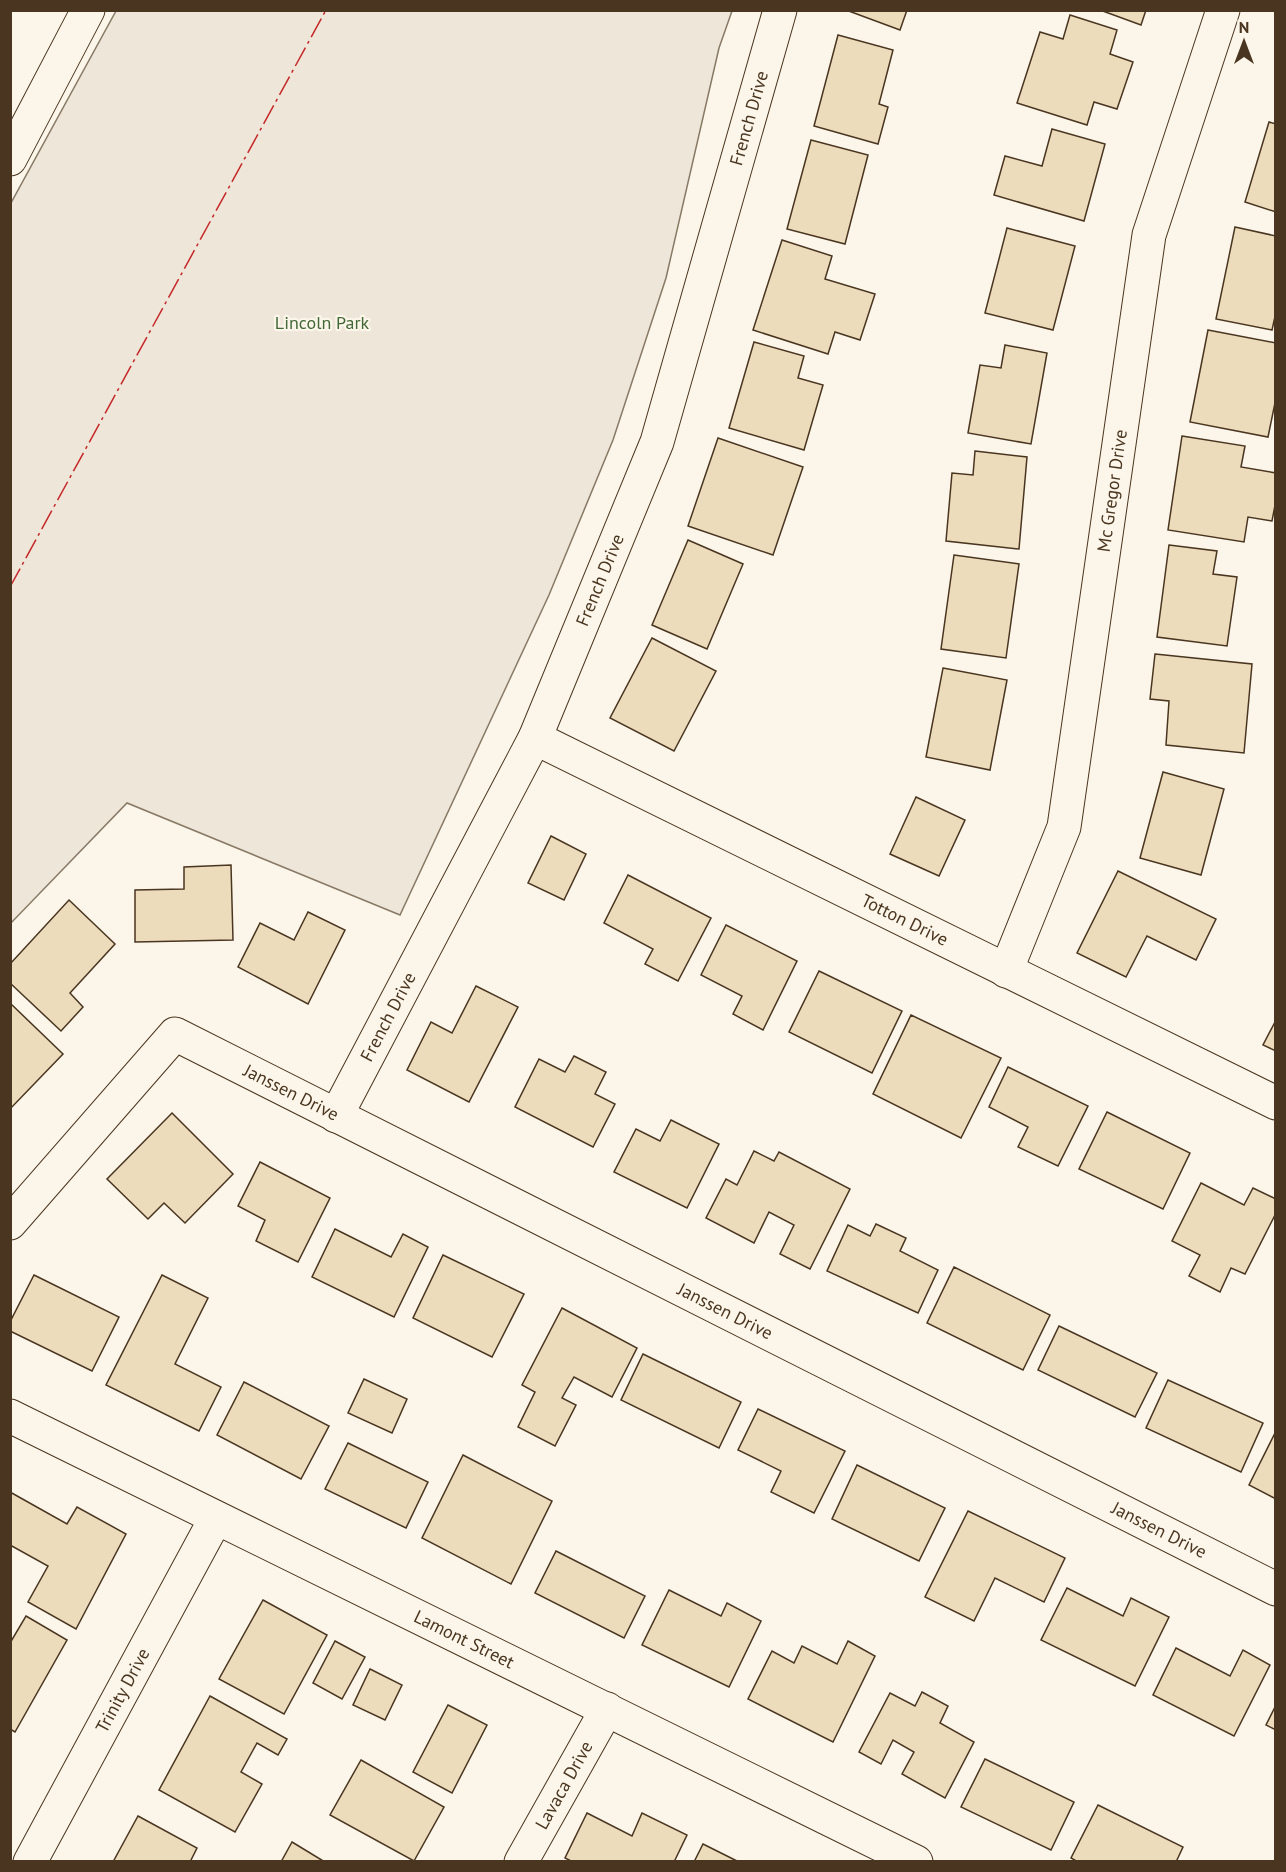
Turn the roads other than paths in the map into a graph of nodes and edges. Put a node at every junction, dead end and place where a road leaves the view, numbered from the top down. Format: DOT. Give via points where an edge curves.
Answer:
graph roads {
  1 [pos="88,10"];
  2 [pos="780,10"];
  3 [pos="1223,10"];
  4 [pos="10,159"];
  5 [pos="535,738"];
  6 [pos="1005,970"];
  7 [pos="1275,1103"];
  8 [pos="336,1116"];
  9 [pos="10,1223"];
  10 [pos="10,1416"];
  11 [pos="216,1518"];
  12 [pos="1275,1589"];
  13 [pos="607,1709"];
  14 [pos="30,1862"];
  15 [pos="521,1862"];
  16 [pos="916,1862"];
  1 -- 4 [label="street"];
  2 -- 5 [label="street, French Drive" via="657,442"];
  3 -- 6 [label="street, Mc Gregor Drive" via="1149,235 1064,828"];
  5 -- 6 [label="street, Totton Drive"];
  5 -- 8 [label="street, French Drive"];
  6 -- 7 [label="street, Totton Drive"];
  8 -- 9 [label="street, Janssen Drive" via="175,1034"];
  8 -- 12 [label="street, Janssen Drive"];
  10 -- 11 [label="street, Lamont Street"];
  11 -- 13 [label="street, Lamont Street"];
  11 -- 14 [label="street, Trinity Drive"];
  13 -- 15 [label="street, Lavaca Drive"];
  13 -- 16 [label="street, Lamont Street"];
}
